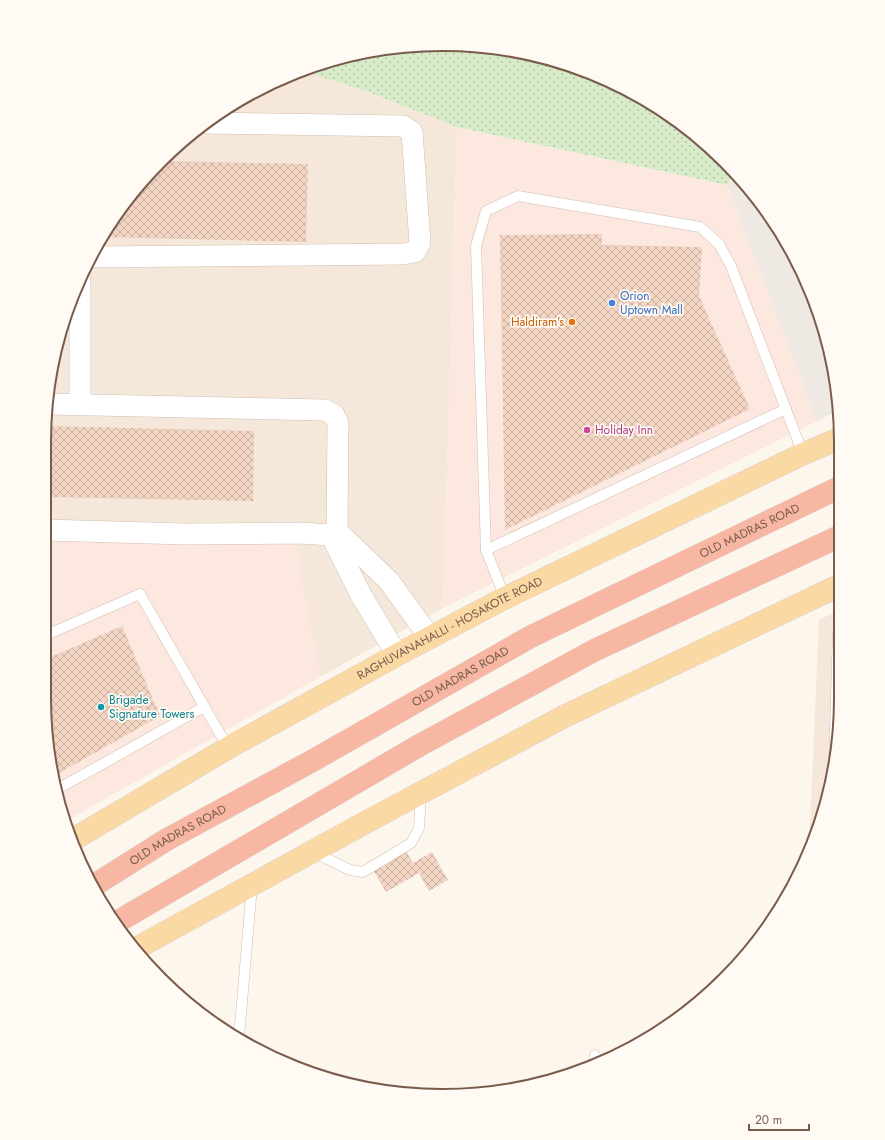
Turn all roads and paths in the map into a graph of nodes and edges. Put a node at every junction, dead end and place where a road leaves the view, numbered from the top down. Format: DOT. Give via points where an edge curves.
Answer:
graph roads {
  1 [pos="216,123"];
  2 [pos="98,257"];
  3 [pos="80,296"];
  4 [pos="53,404"];
  5 [pos="80,405"];
  6 [pos="786,409"];
  7 [pos="834,441"];
  8 [pos="803,454"];
  9 [pos="834,490"];
  10 [pos="51,530"];
  11 [pos="334,533"];
  12 [pos="834,539"];
  13 [pos="486,550"];
  14 [pos="834,588"];
  15 [pos="506,598"];
  16 [pos="51,633"];
  17 [pos="430,638"];
  18 [pos="397,655"];
  19 [pos="204,707"];
  20 [pos="228,748"];
  21 [pos="62,787"];
  22 [pos="421,792"];
  23 [pos="77,837"];
  24 [pos="311,852"];
  25 [pos="98,883"];
  26 [pos="252,884"];
  27 [pos="121,920"];
  28 [pos="140,946"];
  29 [pos="239,1032"];
  1 -- 2 [label="street" via="403,126 412,132 420,243 415,252"];
  3 -- 5 [label="street"];
  4 -- 5 [label="street"];
  5 -- 11 [label="street" via="325,410 334,415 338,423"];
  6 -- 8 [label="lane"];
  6 -- 13 [label="lane"];
  6 -- 13 [label="lane" via="731,266 719,244 700,228 518,196 486,211 476,246"];
  7 -- 8 [label="main road, RAGHUVANAHALLI - HOSAKOTE ROAD"];
  8 -- 15 [label="main road, RAGHUVANAHALLI - HOSAKOTE ROAD"];
  9 -- 25 [label="highway, OLD MADRAS ROAD" via="530,637 312,761 166,840"];
  10 -- 11 [label="street" via="185,534"];
  11 -- 17 [label="street" via="389,581"];
  11 -- 18 [label="street" via="361,595"];
  12 -- 27 [label="highway" via="595,650 420,745"];
  13 -- 15 [label="lane"];
  14 -- 22 [label="main road" via="565,716"];
  15 -- 17 [label="main road, RAGHUVANAHALLI - HOSAKOTE ROAD"];
  16 -- 19 [label="lane" via="140,594"];
  17 -- 18 [label="main road, RAGHUVANAHALLI - HOSAKOTE ROAD"];
  18 -- 20 [label="main road, RAGHUVANAHALLI - HOSAKOTE ROAD"];
  19 -- 20 [label="lane"];
  19 -- 21 [label="lane"];
  20 -- 23 [label="main road, RAGHUVANAHALLI - HOSAKOTE ROAD"];
  22 -- 24 [label="main road"];
  22 -- 24 [label="lane" via="419,828 412,842 363,872 350,870"];
  24 -- 26 [label="main road"];
  26 -- 28 [label="main road"];
  26 -- 29 [label="lane"];
}
